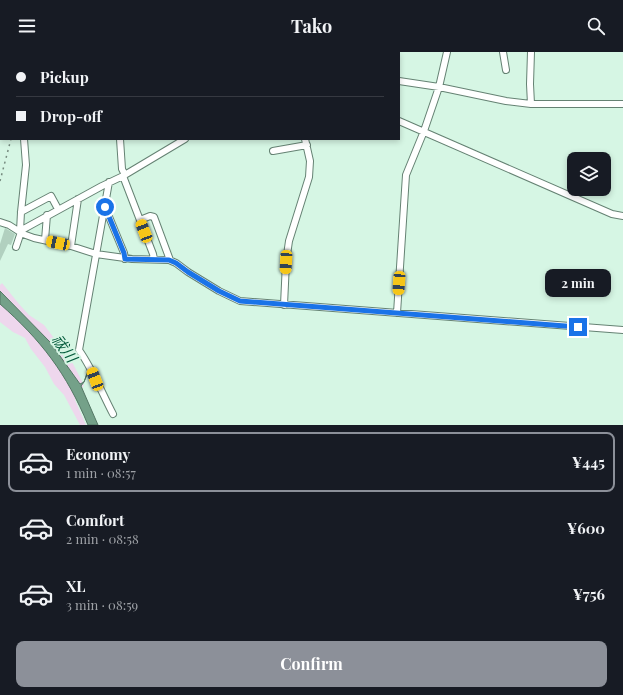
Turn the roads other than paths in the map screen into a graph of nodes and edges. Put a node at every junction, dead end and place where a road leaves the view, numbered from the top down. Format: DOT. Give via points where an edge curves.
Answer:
graph roads {
  1 [pos="447,52"];
  2 [pos="503,52"];
  3 [pos="531,52"];
  4 [pos="506,70"];
  5 [pos="400,81"];
  6 [pos="439,86"];
  7 [pos="531,104"];
  8 [pos="623,104"];
  9 [pos="400,121"];
  10 [pos="424,131"];
  11 [pos="24,140"];
  12 [pos="120,140"];
  13 [pos="183,140"];
  14 [pos="306,142"];
  15 [pos="273,151"];
  16 [pos="124,176"];
  17 [pos="109,182"];
  18 [pos="78,199"];
  19 [pos="105,207"];
  20 [pos="58,209"];
  21 [pos="20,212"];
  22 [pos="47,215"];
  23 [pos="623,216"];
  24 [pos="140,220"];
  25 [pos="0,222"];
  26 [pos="20,232"];
  27 [pos="45,240"];
  28 [pos="71,246"];
  29 [pos="16,247"];
  30 [pos="96,254"];
  31 [pos="125,259"];
  32 [pos="154,259"];
  33 [pos="170,260"];
  34 [pos="284,305"];
  35 [pos="397,314"];
  36 [pos="623,330"];
  37 [pos="114,414"];
  1 -- 6 [label="street"];
  2 -- 4 [label="street"];
  3 -- 7 [label="street"];
  5 -- 6 [label="street"];
  6 -- 7 [label="street"];
  6 -- 10 [label="street"];
  7 -- 8 [label="street"];
  9 -- 10 [label="street"];
  10 -- 23 [label="street" via="612,214"];
  10 -- 35 [label="street" via="406,175"];
  11 -- 21 [label="street" via="26,165"];
  12 -- 16 [label="street"];
  13 -- 16 [label="street"];
  14 -- 15 [label="street"];
  14 -- 34 [label="street" via="310,177 289,241"];
  16 -- 17 [label="street"];
  16 -- 24 [label="street"];
  17 -- 18 [label="street"];
  17 -- 19 [label="street"];
  18 -- 20 [label="street"];
  18 -- 28 [label="street"];
  19 -- 30 [label="street"];
  19 -- 31 [label="street"];
  20 -- 21 [label="street" via="51,196"];
  20 -- 22 [label="street"];
  21 -- 26 [label="street"];
  22 -- 26 [label="street"];
  22 -- 27 [label="street"];
  24 -- 32 [label="street"];
  24 -- 33 [label="street" via="154,217"];
  25 -- 26 [label="street"];
  26 -- 27 [label="street"];
  26 -- 29 [label="street"];
  27 -- 28 [label="street"];
  28 -- 30 [label="street"];
  30 -- 31 [label="street"];
  30 -- 37 [label="street" via="79,350"];
  31 -- 32 [label="street"];
  32 -- 33 [label="street"];
  33 -- 34 [label="street" via="240,301"];
  34 -- 35 [label="street"];
  35 -- 36 [label="street"];
}
